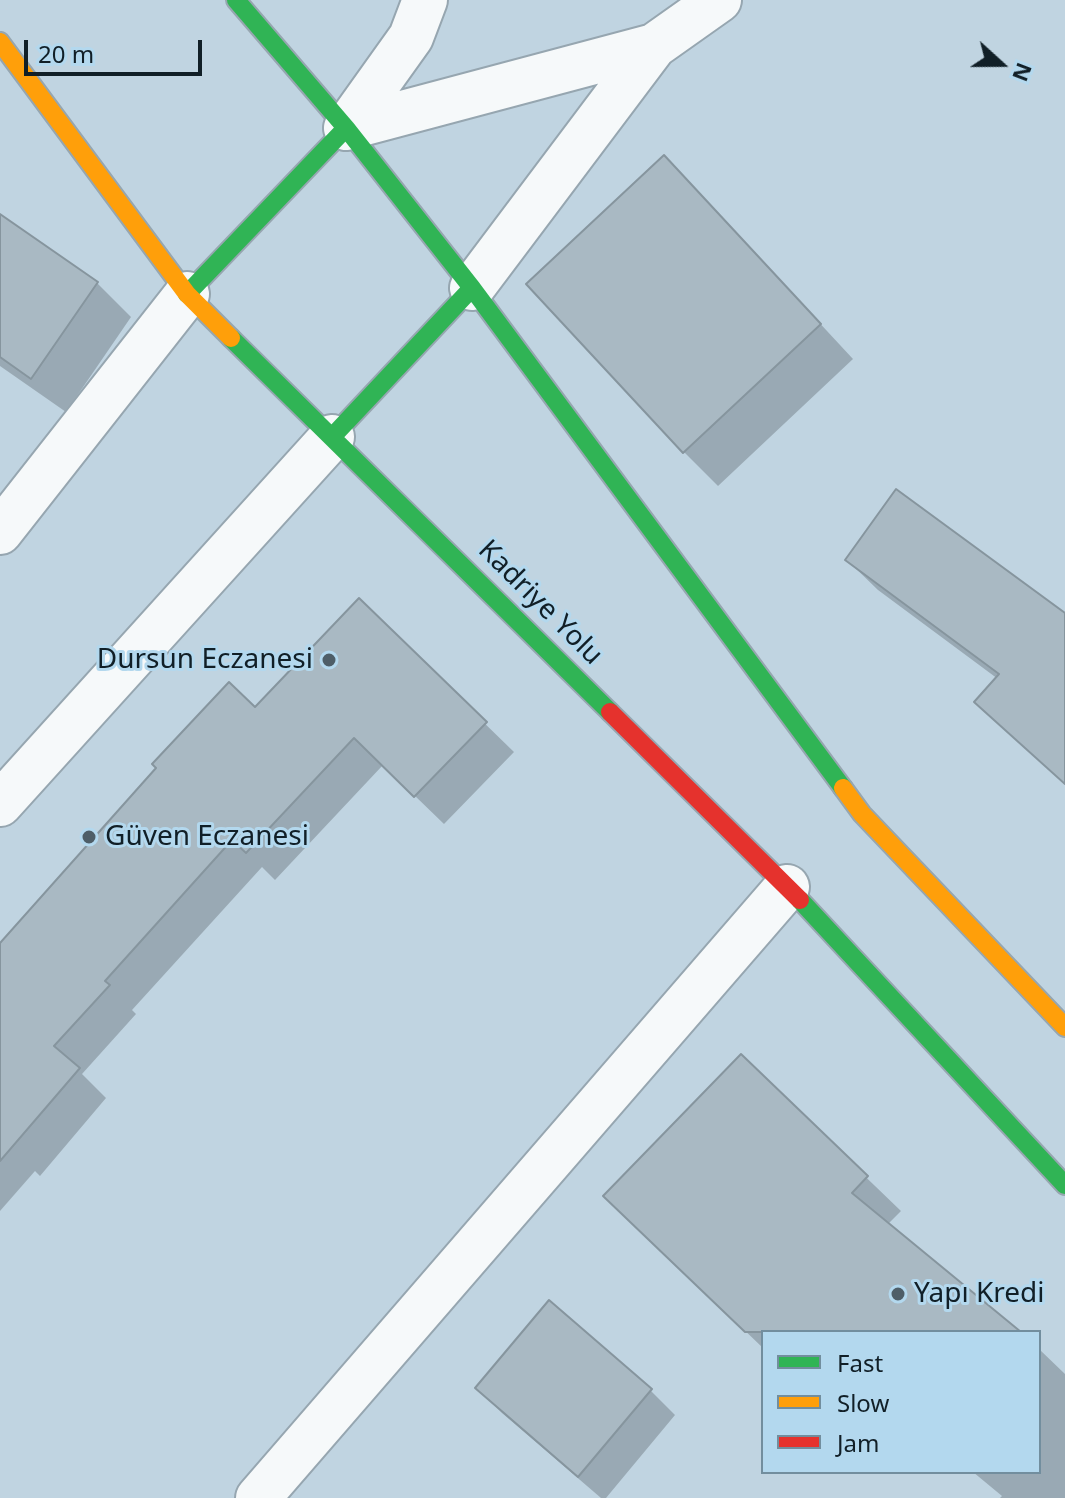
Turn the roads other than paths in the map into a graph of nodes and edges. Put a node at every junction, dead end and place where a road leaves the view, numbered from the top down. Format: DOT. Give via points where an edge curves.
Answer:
graph roads {
  1 [pos="236,0"];
  2 [pos="425,0"];
  3 [pos="666,0"];
  4 [pos="719,0"];
  5 [pos="0,42"];
  6 [pos="654,46"];
  7 [pos="346,128"];
  8 [pos="472,288"];
  9 [pos="187,294"];
  10 [pos="332,437"];
  11 [pos="0,532"];
  12 [pos="0,804"];
  13 [pos="787,887"];
  14 [pos="1065,1027"];
  15 [pos="1065,1185"];
  16 [pos="258,1498"];
  1 -- 7 [label="main road"];
  2 -- 7 [label="street" via="411,37"];
  3 -- 6 [label="street"];
  4 -- 6 [label="street"];
  5 -- 9 [label="main road, Kadriye Yolu"];
  6 -- 7 [label="street"];
  6 -- 8 [label="street"];
  7 -- 8 [label="main road"];
  7 -- 9 [label="main road"];
  8 -- 10 [label="main road"];
  8 -- 14 [label="main road" via="862,814"];
  9 -- 10 [label="main road, Kadriye Yolu"];
  9 -- 11 [label="street"];
  10 -- 12 [label="street"];
  10 -- 13 [label="main road, Kadriye Yolu"];
  13 -- 15 [label="main road, Kadriye Yolu"];
  13 -- 16 [label="street"];
}
